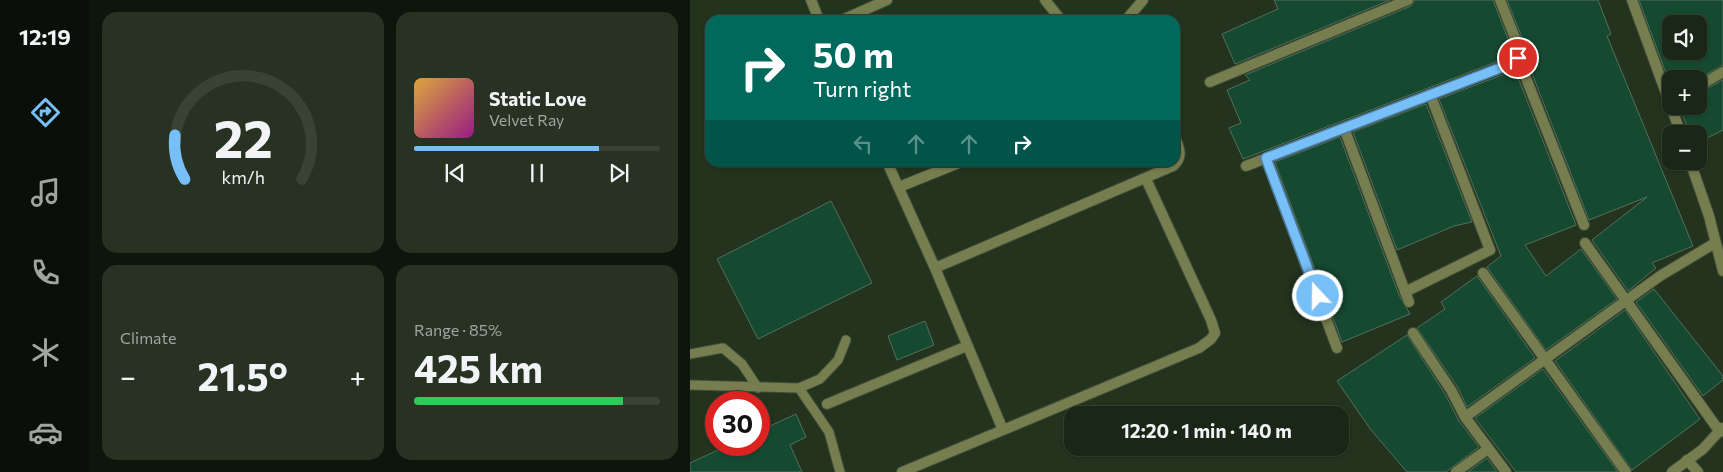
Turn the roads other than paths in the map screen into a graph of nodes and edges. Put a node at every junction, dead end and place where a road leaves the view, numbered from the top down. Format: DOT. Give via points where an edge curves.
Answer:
graph roads {
  1 [pos="811,0"];
  2 [pos="887,0"];
  3 [pos="1045,0"];
  4 [pos="1142,0"];
  5 [pos="1408,0"];
  6 [pos="1500,0"];
  7 [pos="1632,0"];
  8 [pos="817,15"];
  9 [pos="853,15"];
  10 [pos="1057,15"];
  11 [pos="1130,15"];
  12 [pos="1518,58"];
  13 [pos="1723,72"];
  14 [pos="1662,81"];
  15 [pos="1707,81"];
  16 [pos="1210,82"];
  17 [pos="1430,94"];
  18 [pos="1344,128"];
  19 [pos="1266,158"];
  20 [pos="1246,166"];
  21 [pos="889,167"];
  22 [pos="949,167"];
  23 [pos="1170,167"];
  24 [pos="1693,170"];
  25 [pos="1146,179"];
  26 [pos="899,187"];
  27 [pos="1584,225"];
  28 [pos="1585,243"];
  29 [pos="1715,243"];
  30 [pos="935,268"];
  31 [pos="1723,271"];
  32 [pos="1483,273"];
  33 [pos="1626,301"];
  34 [pos="1413,334"];
  35 [pos="846,340"];
  36 [pos="967,346"];
  37 [pos="1337,348"];
  38 [pos="690,354"];
  39 [pos="1546,358"];
  40 [pos="690,385"];
  41 [pos="758,388"];
  42 [pos="799,388"];
  43 [pos="827,404"];
  44 [pos="1465,417"];
  45 [pos="1721,429"];
  46 [pos="1002,430"];
  47 [pos="1488,449"];
  48 [pos="1687,460"];
  49 [pos="840,472"];
  50 [pos="902,472"];
  51 [pos="1456,472"];
  52 [pos="1506,472"];
  53 [pos="1626,472"];
  54 [pos="1672,472"];
  55 [pos="1698,472"];
  1 -- 8 [label="street"];
  2 -- 9 [label="street"];
  3 -- 10 [label="street"];
  4 -- 11 [label="street"];
  5 -- 16 [label="street"];
  6 -- 12 [label="street" via="1519,47"];
  7 -- 14 [label="street"];
  12 -- 17 [label="street" via="1513,63"];
  12 -- 27 [label="street"];
  13 -- 15 [label="street"];
  17 -- 18 [label="street"];
  17 -- 18 [label="street" via="1490,250 1407,297"];
  18 -- 19 [label="street"];
  19 -- 20 [label="street"];
  19 -- 37 [label="street"];
  21 -- 26 [label="street"];
  22 -- 26 [label="street"];
  23 -- 25 [label="street"];
  24 -- 29 [label="street"];
  25 -- 30 [label="street"];
  25 -- 46 [label="street" via="1215,334 1199,348"];
  26 -- 30 [label="street"];
  28 -- 33 [label="street"];
  29 -- 31 [label="street"];
  29 -- 33 [label="street"];
  30 -- 36 [label="street"];
  32 -- 39 [label="street"];
  33 -- 39 [label="street"];
  33 -- 45 [label="street"];
  34 -- 44 [label="street"];
  35 -- 42 [label="lane" via="838,360 820,379"];
  36 -- 43 [label="street"];
  36 -- 46 [label="street"];
  38 -- 41 [label="lane" via="724,348 742,364"];
  39 -- 44 [label="street"];
  39 -- 53 [label="street"];
  40 -- 41 [label="lane"];
  41 -- 42 [label="lane"];
  42 -- 49 [label="lane" via="829,432"];
  44 -- 47 [label="street"];
  45 -- 48 [label="street"];
  46 -- 50 [label="street"];
  47 -- 51 [label="street"];
  47 -- 52 [label="street"];
  48 -- 54 [label="street"];
  48 -- 55 [label="street"];
}
